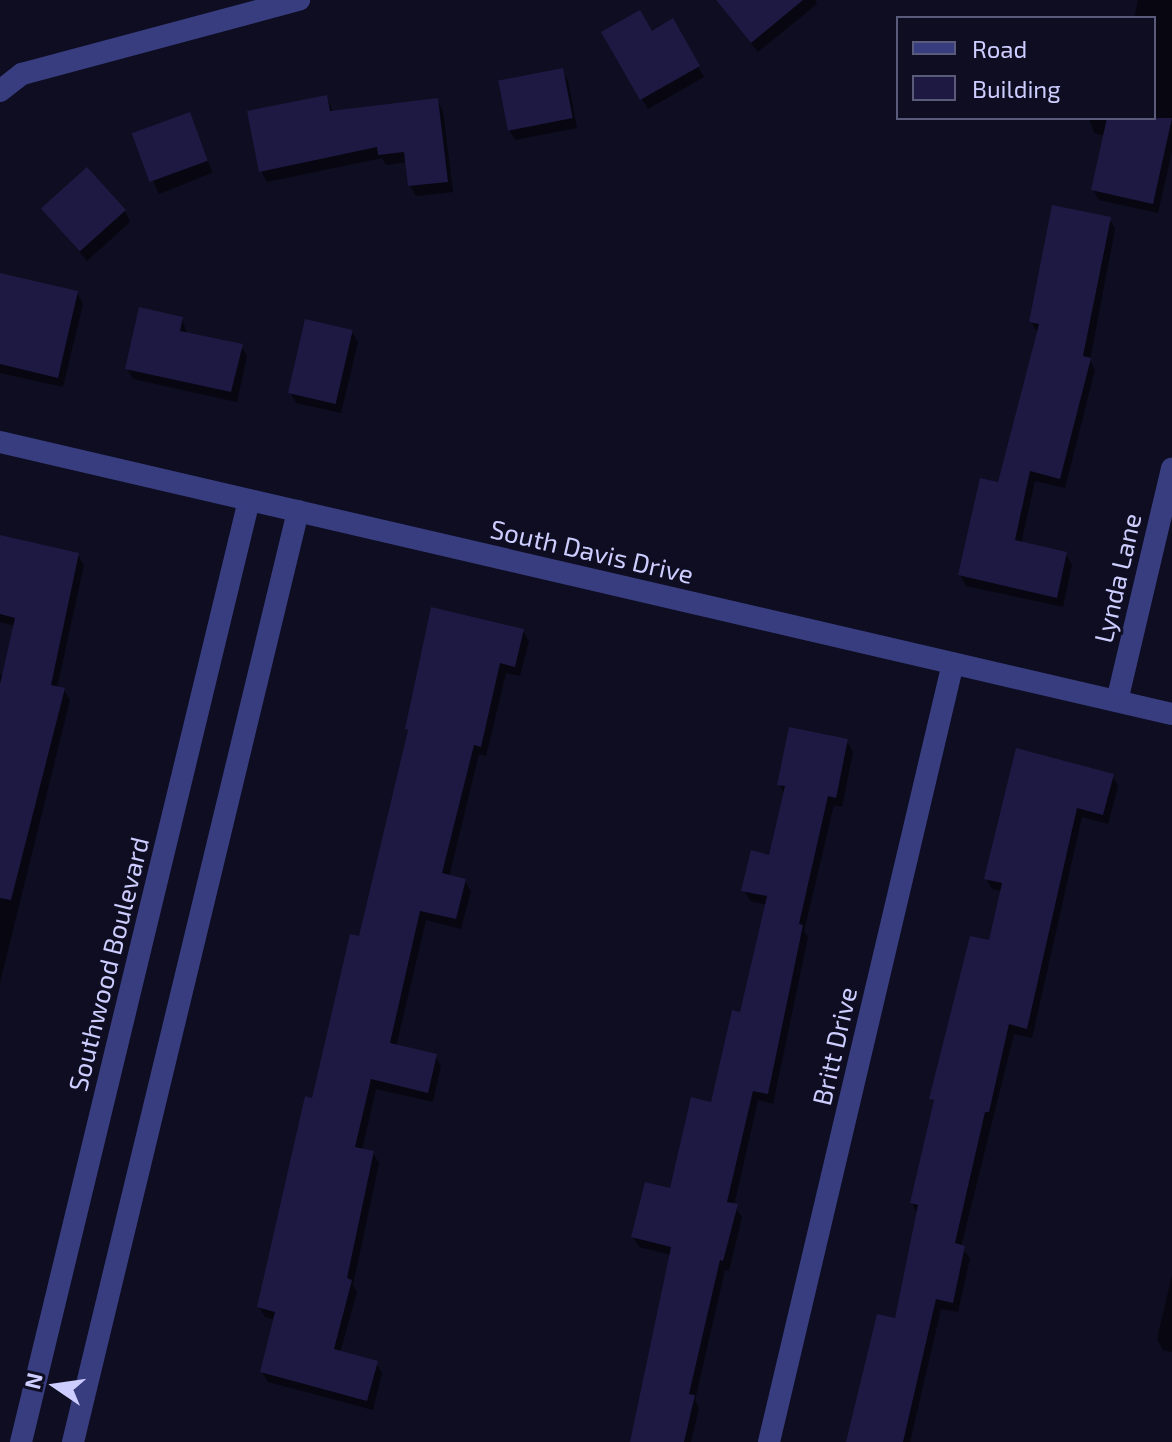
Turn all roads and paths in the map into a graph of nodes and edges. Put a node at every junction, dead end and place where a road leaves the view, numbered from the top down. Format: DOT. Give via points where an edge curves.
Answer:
graph roads {
  1 [pos="299,0"];
  2 [pos="0,91"];
  3 [pos="0,442"];
  4 [pos="1172,468"];
  5 [pos="249,500"];
  6 [pos="298,511"];
  7 [pos="953,663"];
  8 [pos="1117,701"];
  9 [pos="1172,714"];
  10 [pos="21,1442"];
  11 [pos="73,1442"];
  12 [pos="769,1442"];
  1 -- 2 [label="street" via="22,74"];
  3 -- 5 [label="street, South Davis Drive"];
  4 -- 8 [label="street, Lynda Lane"];
  5 -- 6 [label="street, South Davis Drive"];
  5 -- 10 [label="street, Southwood Boulevard"];
  6 -- 7 [label="street, South Davis Drive"];
  6 -- 11 [label="street"];
  7 -- 8 [label="street, South Davis Drive"];
  7 -- 12 [label="street, Britt Drive"];
  8 -- 9 [label="street, South Davis Drive"];
}
